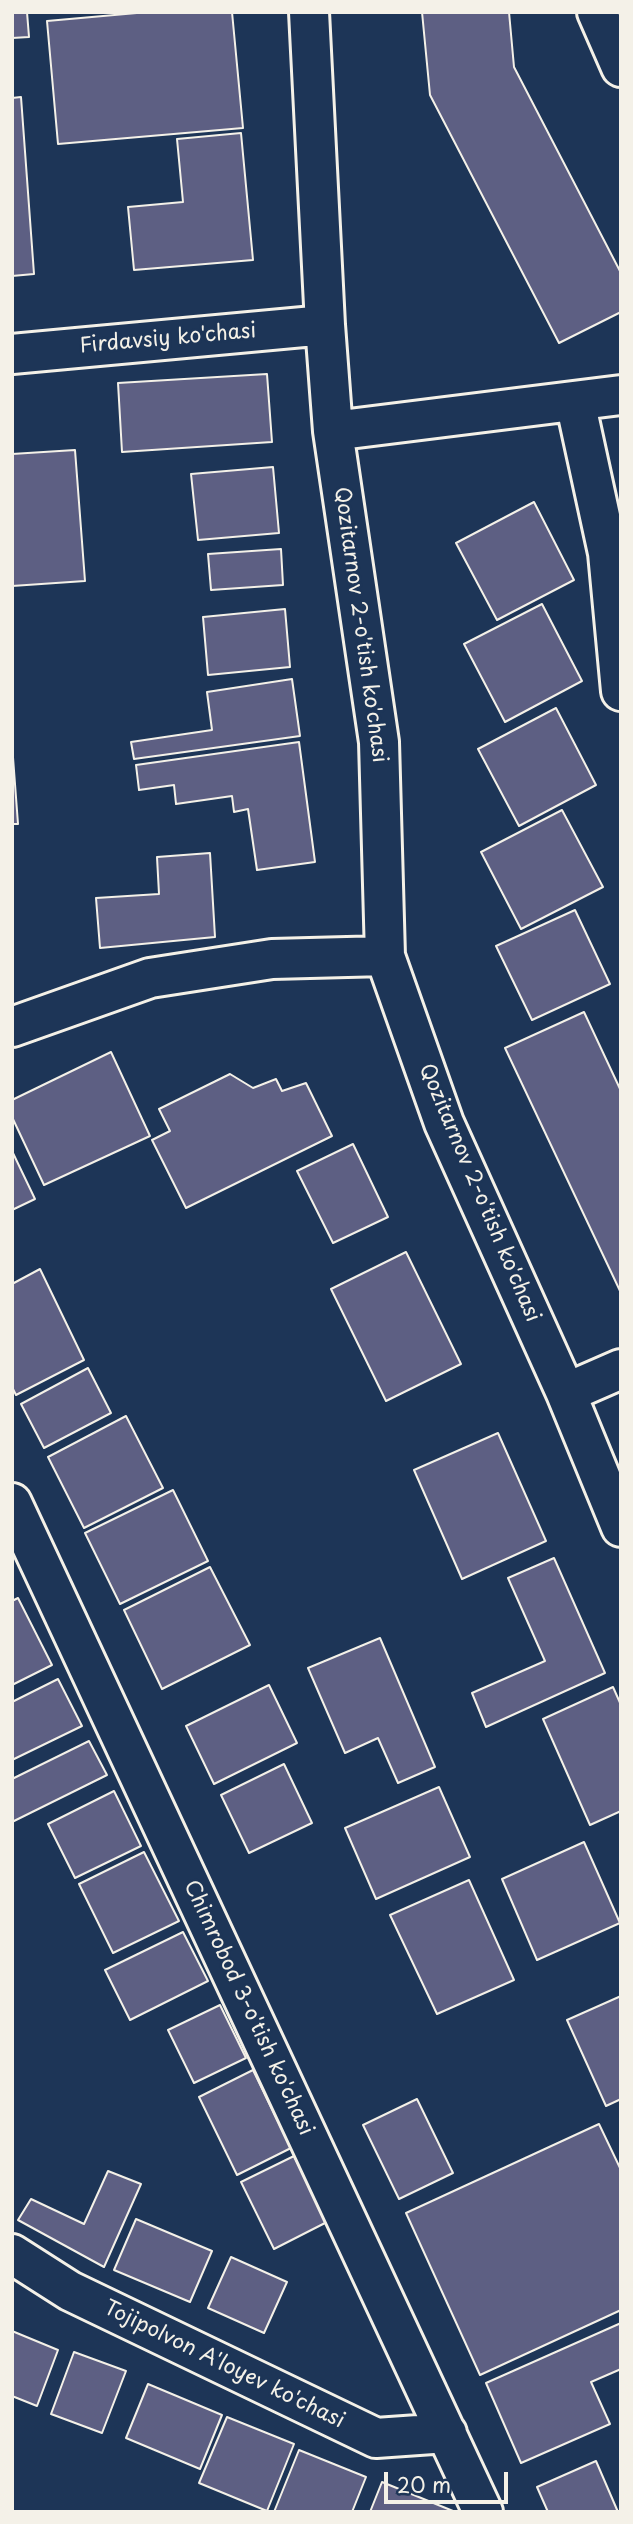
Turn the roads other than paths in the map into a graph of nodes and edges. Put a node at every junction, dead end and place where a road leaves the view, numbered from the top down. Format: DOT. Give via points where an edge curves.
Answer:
graph roads {
  1 [pos="309,12"];
  2 [pos="597,12"];
  3 [pos="621,67"];
  4 [pos="325,325"];
  5 [pos="12,354"];
  6 [pos="621,395"];
  7 [pos="575,401"];
  8 [pos="333,431"];
  9 [pos="621,691"];
  10 [pos="385,956"];
  11 [pos="12,1027"];
  12 [pos="621,1369"];
  13 [pos="566,1393"];
  14 [pos="16,1520"];
  15 [pos="621,1527"];
  16 [pos="12,2254"];
  17 [pos="447,2433"];
  18 [pos="483,2512"];
  1 -- 4 [label="street, Qozitarnov 2-o'tish ko'chasi"];
  2 -- 3 [label="street"];
  4 -- 5 [label="street, Firdavsiy ko'chasi"];
  4 -- 8 [label="street, Qozitarnov 2-o'tish ko'chasi"];
  6 -- 7 [label="street"];
  7 -- 8 [label="street"];
  7 -- 9 [label="street" via="608,553"];
  8 -- 10 [label="street, Qozitarnov 2-o'tish ko'chasi" via="379,742"];
  10 -- 11 [label="street" via="272,959 149,978"];
  10 -- 13 [label="street, Qozitarnov 2-o'tish ko'chasi" via="444,1123"];
  12 -- 13 [label="street"];
  13 -- 15 [label="street, Qozitarnov 2-o'tish ko'chasi"];
  14 -- 17 [label="street, Chimrobod 3-o'tish ko'chasi"];
  16 -- 17 [label="street, Tojipolvon A'loyev ko'chasi" via="69,2291 376,2438"];
  17 -- 18 [label="street, Chimrobod 3-o'tish ko'chasi"];
}
